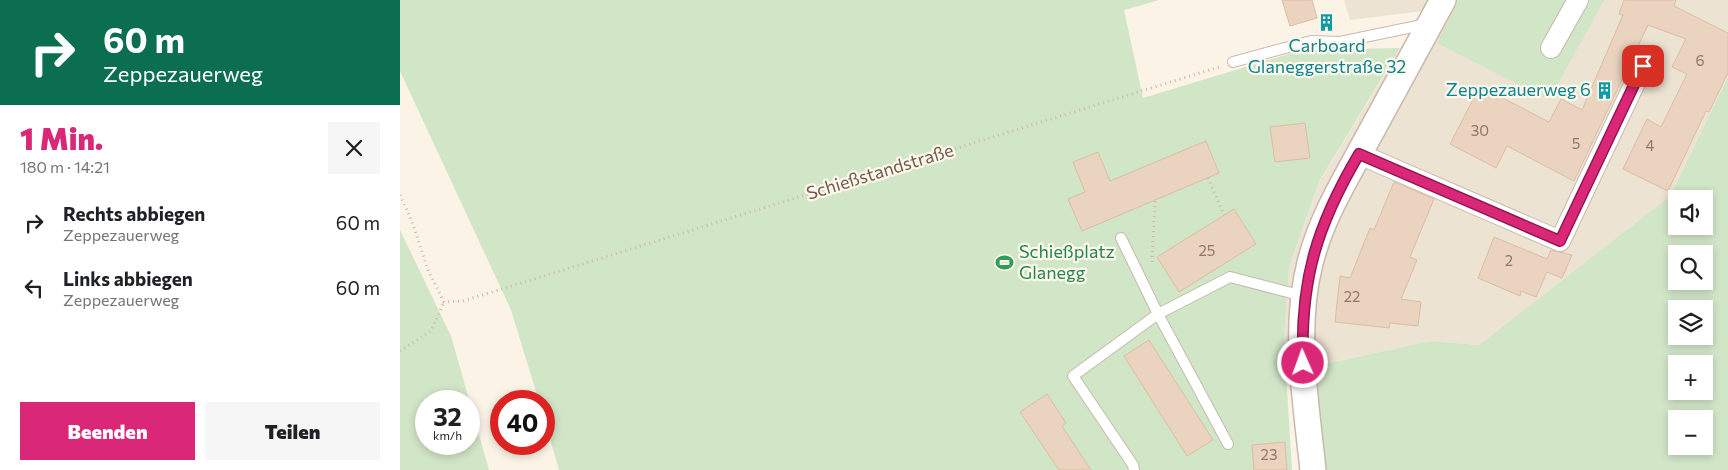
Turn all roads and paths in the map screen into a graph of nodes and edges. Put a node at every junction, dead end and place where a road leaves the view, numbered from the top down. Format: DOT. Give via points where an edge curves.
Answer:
graph roads {
  1 [pos="1443,0"];
  2 [pos="1578,0"];
  3 [pos="1430,24"];
  4 [pos="1550,48"];
  5 [pos="1233,62"];
  6 [pos="1643,66"];
  7 [pos="1359,154"];
  8 [pos="1208,178"];
  9 [pos="400,194"];
  10 [pos="1155,200"];
  11 [pos="1224,215"];
  12 [pos="1121,238"];
  13 [pos="1139,275"];
  14 [pos="1304,297"];
  15 [pos="444,302"];
  16 [pos="1158,314"];
  17 [pos="400,351"];
  18 [pos="1228,444"];
  19 [pos="1134,470"];
  20 [pos="1313,470"];
  1 -- 3 [label="street"];
  2 -- 4 [label="street"];
  3 -- 5 [label="lane" via="1340,42 1311,41"];
  3 -- 7 [label="street"];
  5 -- 15 [label="path, Schießstandstraße" via="473,298"];
  6 -- 7 [label="street" via="1560,241"];
  7 -- 14 [label="street" via="1322,226"];
  8 -- 11 [label="path"];
  9 -- 15 [label="path" via="428,270"];
  10 -- 13 [label="path" via="1152,263"];
  12 -- 13 [label="lane"];
  13 -- 16 [label="lane"];
  14 -- 16 [label="lane" via="1230,277"];
  14 -- 20 [label="street" via="1303,380"];
  15 -- 17 [label="path" via="431,331"];
  16 -- 18 [label="lane"];
  16 -- 19 [label="lane" via="1073,376"];
}
